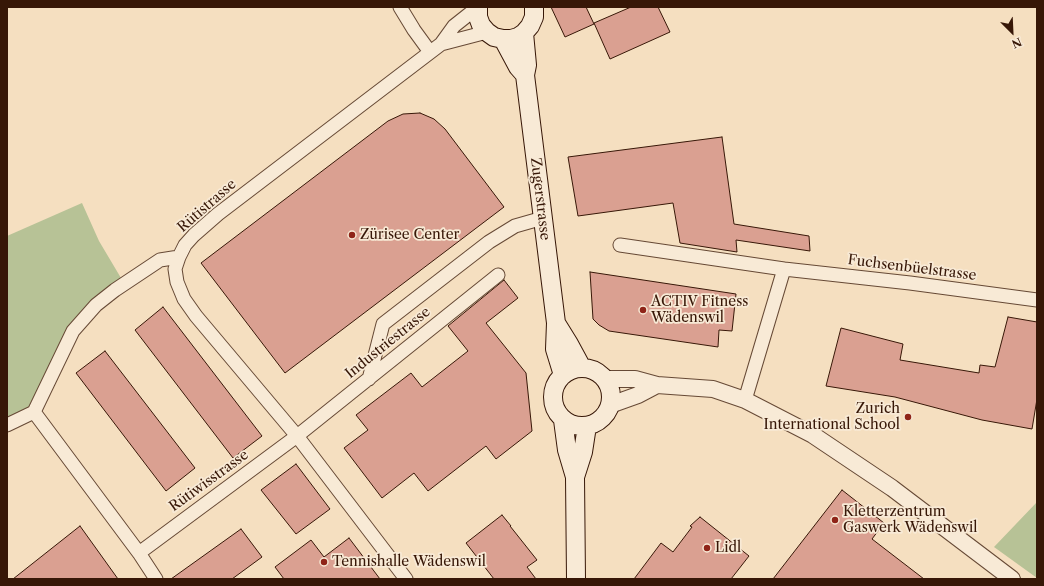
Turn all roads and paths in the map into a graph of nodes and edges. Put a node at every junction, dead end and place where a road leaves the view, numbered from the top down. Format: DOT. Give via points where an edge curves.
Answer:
graph roads {
  1 [pos="400,7"];
  2 [pos="478,7"];
  3 [pos="534,7"];
  4 [pos="487,32"];
  5 [pos="524,33"];
  6 [pos="503,39"];
  7 [pos="441,44"];
  8 [pos="430,52"];
  9 [pos="525,75"];
  10 [pos="543,218"];
  11 [pos="620,244"];
  12 [pos="179,257"];
  13 [pos="784,269"];
  14 [pos="498,275"];
  15 [pos="1037,300"];
  16 [pos="556,323"];
  17 [pos="582,368"];
  18 [pos="563,375"];
  19 [pos="368,379"];
  20 [pos="606,380"];
  21 [pos="657,385"];
  22 [pos="744,400"];
  23 [pos="610,405"];
  24 [pos="34,412"];
  25 [pos="563,420"];
  26 [pos="7,425"];
  27 [pos="587,426"];
  28 [pos="298,436"];
  29 [pos="575,478"];
  30 [pos="139,553"];
  31 [pos="156,579"];
  32 [pos="406,579"];
  33 [pos="576,579"];
  34 [pos="1012,579"];
  1 -- 8 [label="street"];
  2 -- 4 [label="main road" via="478,17"];
  2 -- 7 [label="street, Rütistrasse" via="454,26"];
  3 -- 5 [label="main road" via="534,17"];
  4 -- 6 [label="main road"];
  4 -- 7 [label="street, Rütistrasse"];
  5 -- 6 [label="main road" via="518,37"];
  5 -- 9 [label="main road, Zugerstrasse"];
  6 -- 9 [label="main road, Zugerstrasse"];
  7 -- 8 [label="street, Rütistrasse"];
  8 -- 12 [label="street, Rütistrasse" via="218,214 194,234"];
  9 -- 10 [label="main road, Zugerstrasse"];
  10 -- 16 [label="main road, Zugerstrasse"];
  10 -- 19 [label="street" via="515,226 489,242 384,324"];
  11 -- 13 [label="street, Fuchsenbüelstrasse"];
  12 -- 24 [label="street" via="160,260 96,305 73,331"];
  12 -- 28 [label="street" via="176,268 177,282 184,299"];
  13 -- 15 [label="street, Fuchsenbüelstrasse"];
  13 -- 22 [label="street"];
  14 -- 19 [label="street, Industriestrasse"];
  16 -- 17 [label="main road, Zugerstrasse"];
  16 -- 18 [label="main road, Zugerstrasse" via="555,349"];
  17 -- 18 [label="main road" via="568,371"];
  17 -- 20 [label="main road" via="601,374"];
  18 -- 25 [label="main road" via="552,395 556,412"];
  19 -- 28 [label="street, Industriestrasse"];
  20 -- 21 [label="street" via="635,380"];
  20 -- 23 [label="main road" via="611,392"];
  21 -- 22 [label="street" via="713,389"];
  21 -- 23 [label="street" via="638,396"];
  22 -- 34 [label="street" via="813,435 892,488"];
  23 -- 27 [label="main road" via="604,417"];
  24 -- 26 [label="street"];
  24 -- 30 [label="street"];
  25 -- 27 [label="main road" via="574,426"];
  25 -- 29 [label="main road" via="567,450"];
  27 -- 29 [label="main road"];
  28 -- 30 [label="street, Rütiwisstrasse"];
  28 -- 32 [label="street"];
  29 -- 33 [label="main road"];
  30 -- 31 [label="street"];
}
